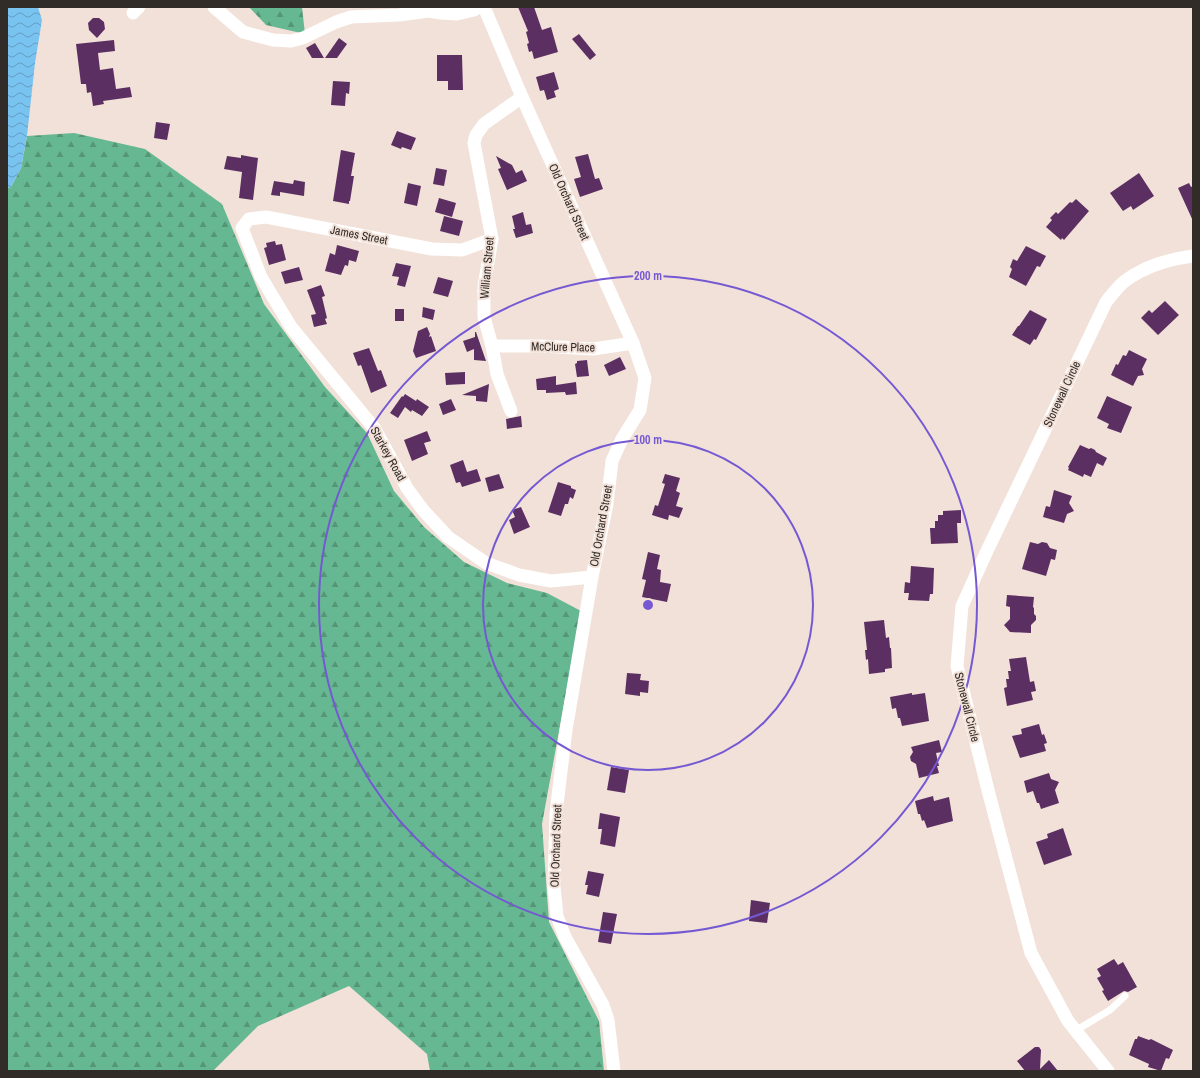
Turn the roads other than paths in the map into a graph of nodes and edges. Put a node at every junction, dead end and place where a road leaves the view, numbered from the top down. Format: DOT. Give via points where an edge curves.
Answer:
graph roads {
  1 [pos="214,7"];
  2 [pos="478,7"];
  3 [pos="484,7"];
  4 [pos="522,97"];
  5 [pos="492,239"];
  6 [pos="246,240"];
  7 [pos="1193,256"];
  8 [pos="633,343"];
  9 [pos="492,346"];
  10 [pos="511,411"];
  11 [pos="592,577"];
  12 [pos="1125,996"];
  13 [pos="1075,1030"];
  14 [pos="614,1071"];
  15 [pos="1108,1071"];
  1 -- 2 [label="street" via="243,32 273,40 291,41 351,17 429,11 457,14"];
  3 -- 4 [label="street, Old Orchard Street"];
  4 -- 5 [label="street, William Street" via="484,124 474,143"];
  4 -- 8 [label="street, Old Orchard Street"];
  5 -- 6 [label="street, James Street" via="462,250 432,249 266,217 249,219 242,228"];
  5 -- 9 [label="street, William Street" via="484,286 484,317"];
  6 -- 11 [label="street, Starkey Road" via="261,277 291,327 375,429 407,488 448,537 486,563 519,575 551,581"];
  7 -- 13 [label="street, Stonewall Circle" via="1173,259 1142,270 1124,281 1106,302 962,606 957,666 1031,953"];
  8 -- 9 [label="street, McClure Place" via="593,349"];
  8 -- 11 [label="street, Old Orchard Street" via="645,378 640,410 612,461"];
  9 -- 10 [label="street, William Street" via="497,374"];
  11 -- 14 [label="street, Old Orchard Street" via="562,760 556,813 554,887 557,916 565,937 596,991 608,1020"];
  12 -- 13 [label="lane" via="1110,1010"];
  13 -- 15 [label="street, Stonewall Circle"];
}
